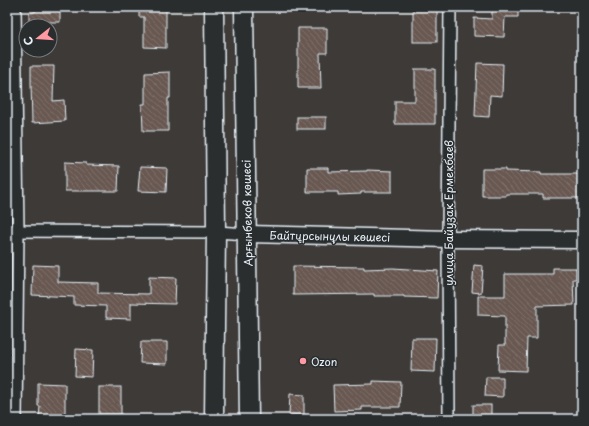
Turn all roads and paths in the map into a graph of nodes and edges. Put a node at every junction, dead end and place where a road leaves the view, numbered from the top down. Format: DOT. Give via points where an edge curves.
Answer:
graph roads {
  1 [pos="15,7"];
  2 [pos="214,7"];
  3 [pos="244,7"];
  4 [pos="450,7"];
  5 [pos="13,231"];
  6 [pos="216,232"];
  7 [pos="248,234"];
  8 [pos="448,239"];
  9 [pos="582,240"];
  10 [pos="16,419"];
  11 [pos="214,419"];
  12 [pos="249,419"];
  13 [pos="449,419"];
  1 -- 5 [label="street"];
  2 -- 6 [label="main road"];
  3 -- 7 [label="main road, Арғынбеков көшесі"];
  4 -- 8 [label="street, улица Байузак Ермекбаев"];
  5 -- 6 [label="street, Байтұрсынұлы көшесі"];
  5 -- 10 [label="street"];
  6 -- 7 [label="street, Байтұрсынұлы көшесі"];
  6 -- 11 [label="main road"];
  7 -- 8 [label="main road, Байтұрсынұлы көшесі"];
  7 -- 12 [label="main road, Арғынбеков көшесі"];
  8 -- 9 [label="main road, Байтұрсынұлы көшесі"];
  8 -- 13 [label="street, улица Байузак Ермекбаев"];
}
